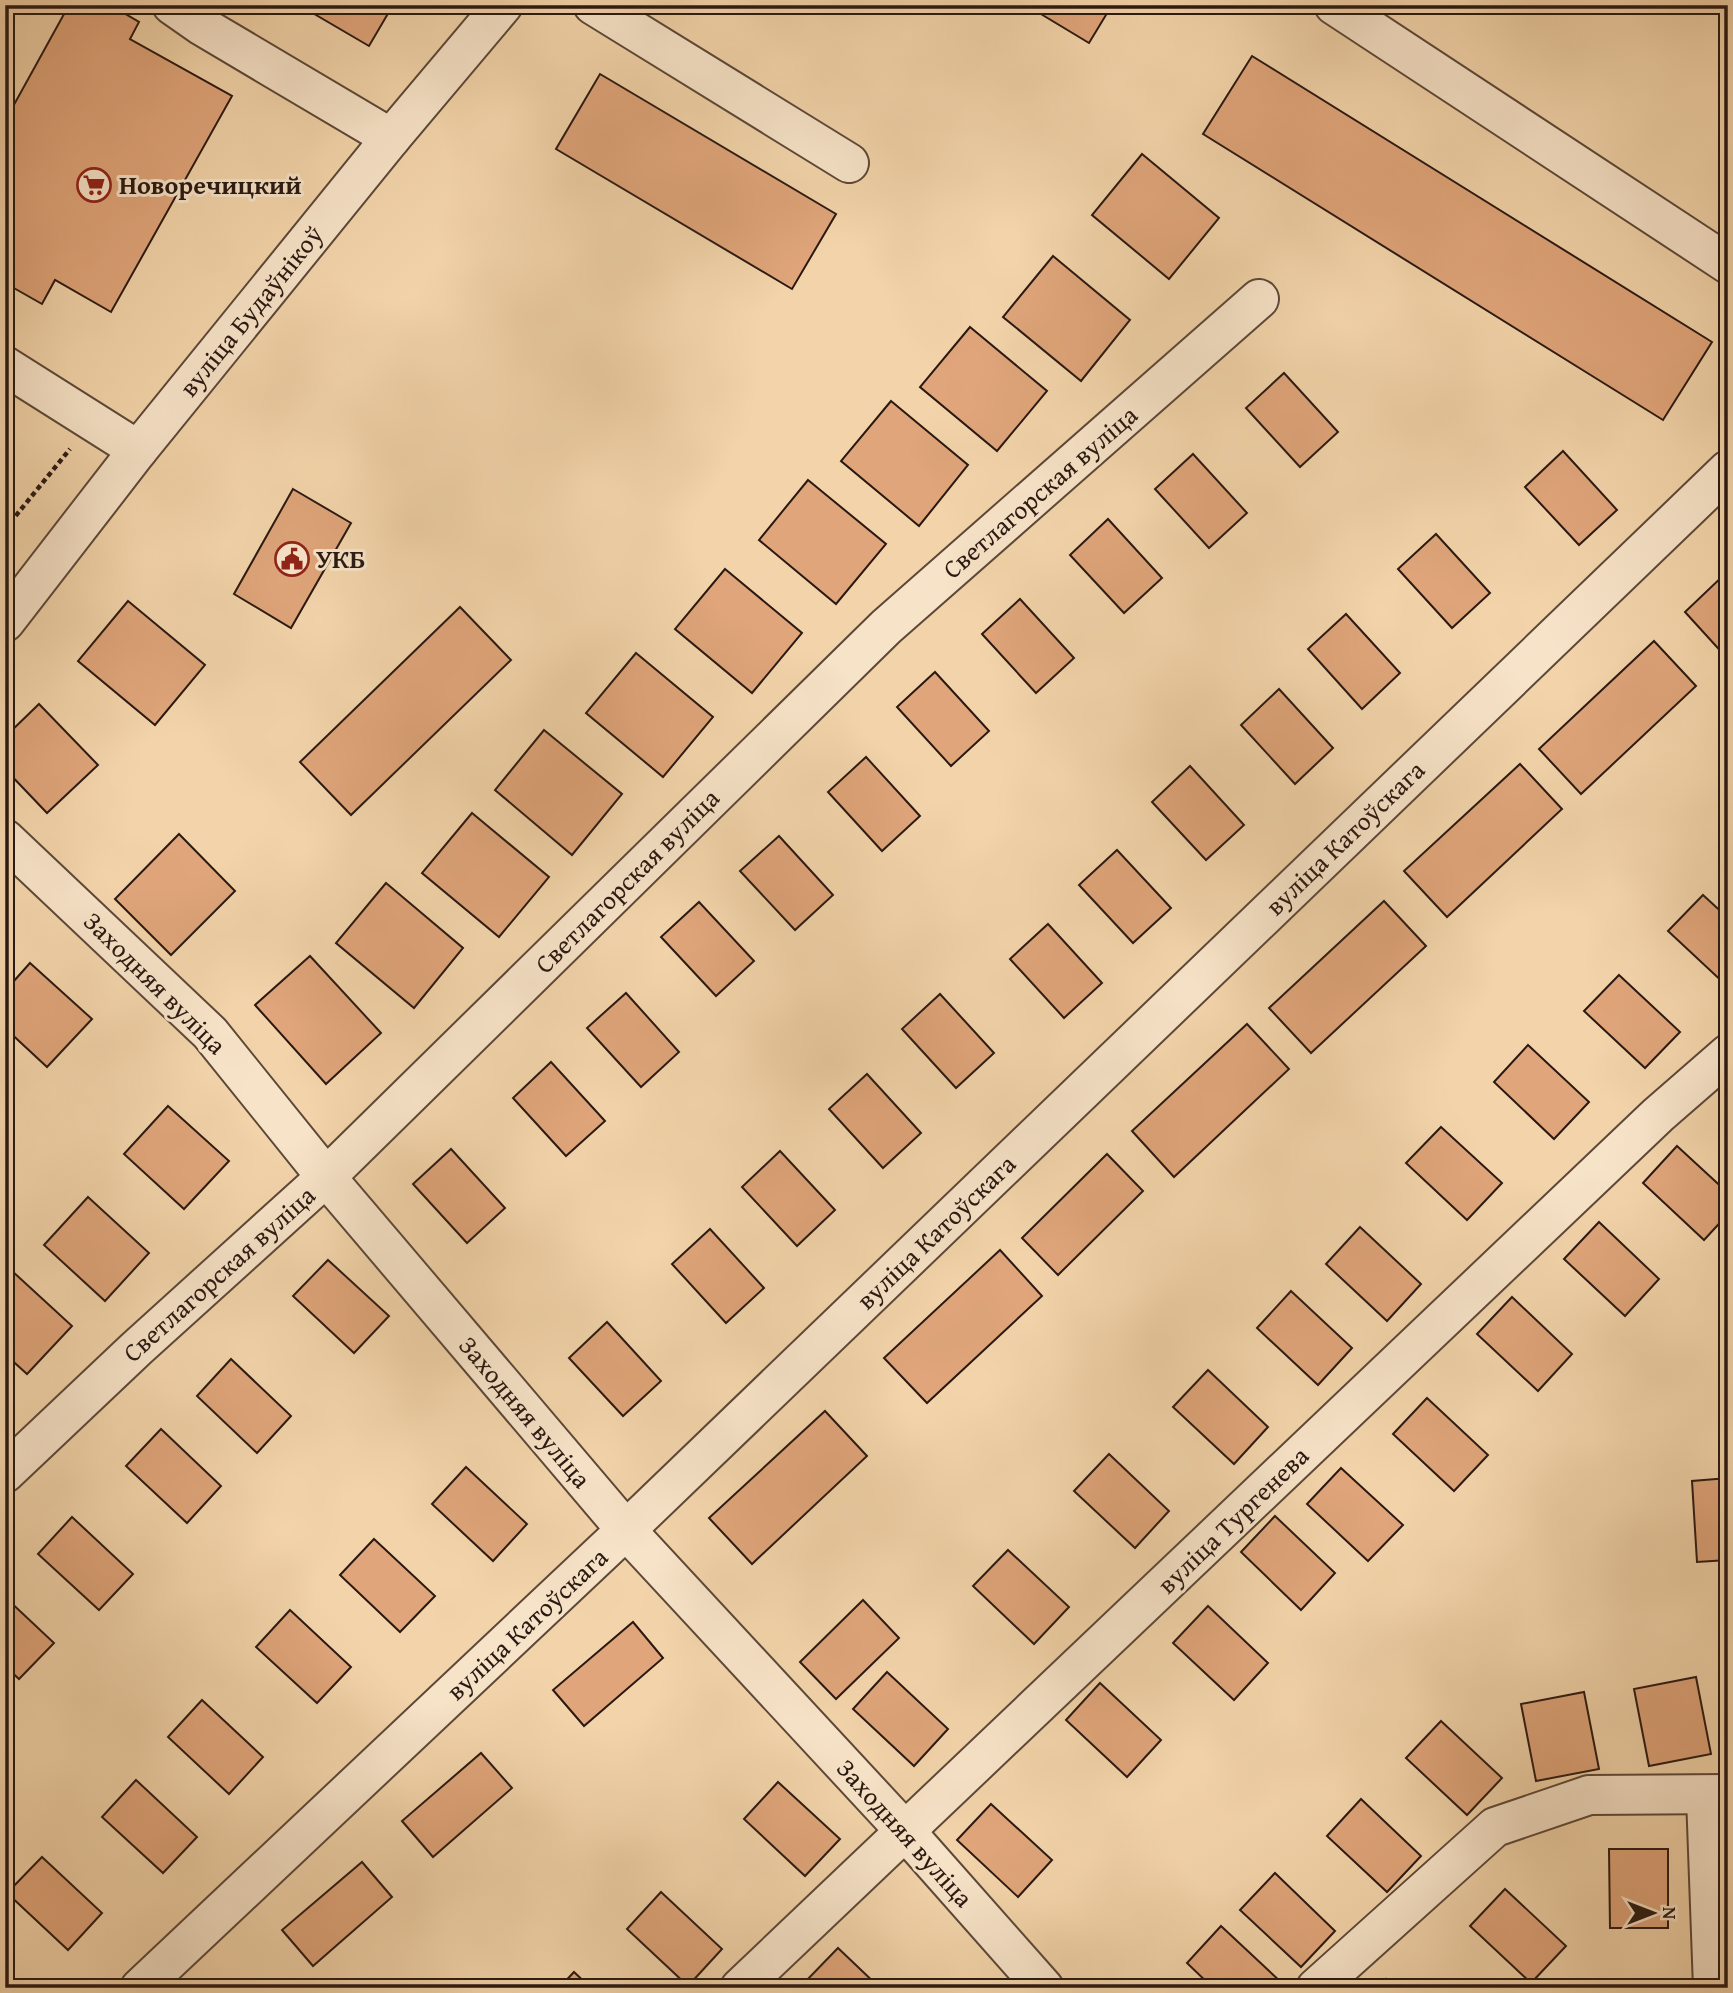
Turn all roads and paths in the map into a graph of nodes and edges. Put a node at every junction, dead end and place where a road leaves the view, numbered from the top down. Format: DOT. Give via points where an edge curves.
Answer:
graph roads {
  1 [pos="503,5"];
  2 [pos="593,5"];
  3 [pos="1334,5"];
  4 [pos="196,12"];
  5 [pos="391,138"];
  6 [pos="849,163"];
  7 [pos="1728,264"];
  8 [pos="1259,299"];
  9 [pos="5,366"];
  10 [pos="92,421"];
  11 [pos="138,450"];
  12 [pos="1728,470"];
  13 [pos="5,529"];
  14 [pos="5,622"];
  15 [pos="5,839"];
  16 [pos="1728,1054"];
  17 [pos="326,1177"];
  18 [pos="5,1474"];
  19 [pos="626,1530"];
  20 [pos="1717,1795"];
  21 [pos="905,1832"];
  22 [pos="140,1988"];
  23 [pos="740,1988"];
  24 [pos="1044,1988"];
  25 [pos="1315,1988"];
  26 [pos="1713,1988"];
  1 -- 5 [label="street, вуліца Будаўнікоў"];
  2 -- 6 [label="street"];
  3 -- 7 [label="street"];
  4 -- 5 [label="street"];
  5 -- 11 [label="street, вуліца Будаўнікоў"];
  8 -- 17 [label="street, Светлагорская вуліца" via="886,627"];
  9 -- 10 [label="street"];
  10 -- 11 [label="street"];
  10 -- 13 [label="path"];
  11 -- 14 [label="street, вуліца Будаўнікоў"];
  12 -- 19 [label="street, вуліца Катоўскага"];
  15 -- 17 [label="street, Заходняя вуліца" via="211,1032"];
  16 -- 21 [label="street, вуліца Тургенева" via="1658,1115"];
  17 -- 18 [label="street, Светлагорская вуліца"];
  17 -- 19 [label="street, Заходняя вуліца"];
  19 -- 21 [label="street, Заходняя вуліца"];
  19 -- 22 [label="street, вуліца Катоўскага"];
  20 -- 25 [label="street" via="1589,1795 1495,1826"];
  20 -- 26 [label="street"];
  21 -- 23 [label="street, вуліца Тургенева"];
  21 -- 24 [label="street, Заходняя вуліца"];
}
